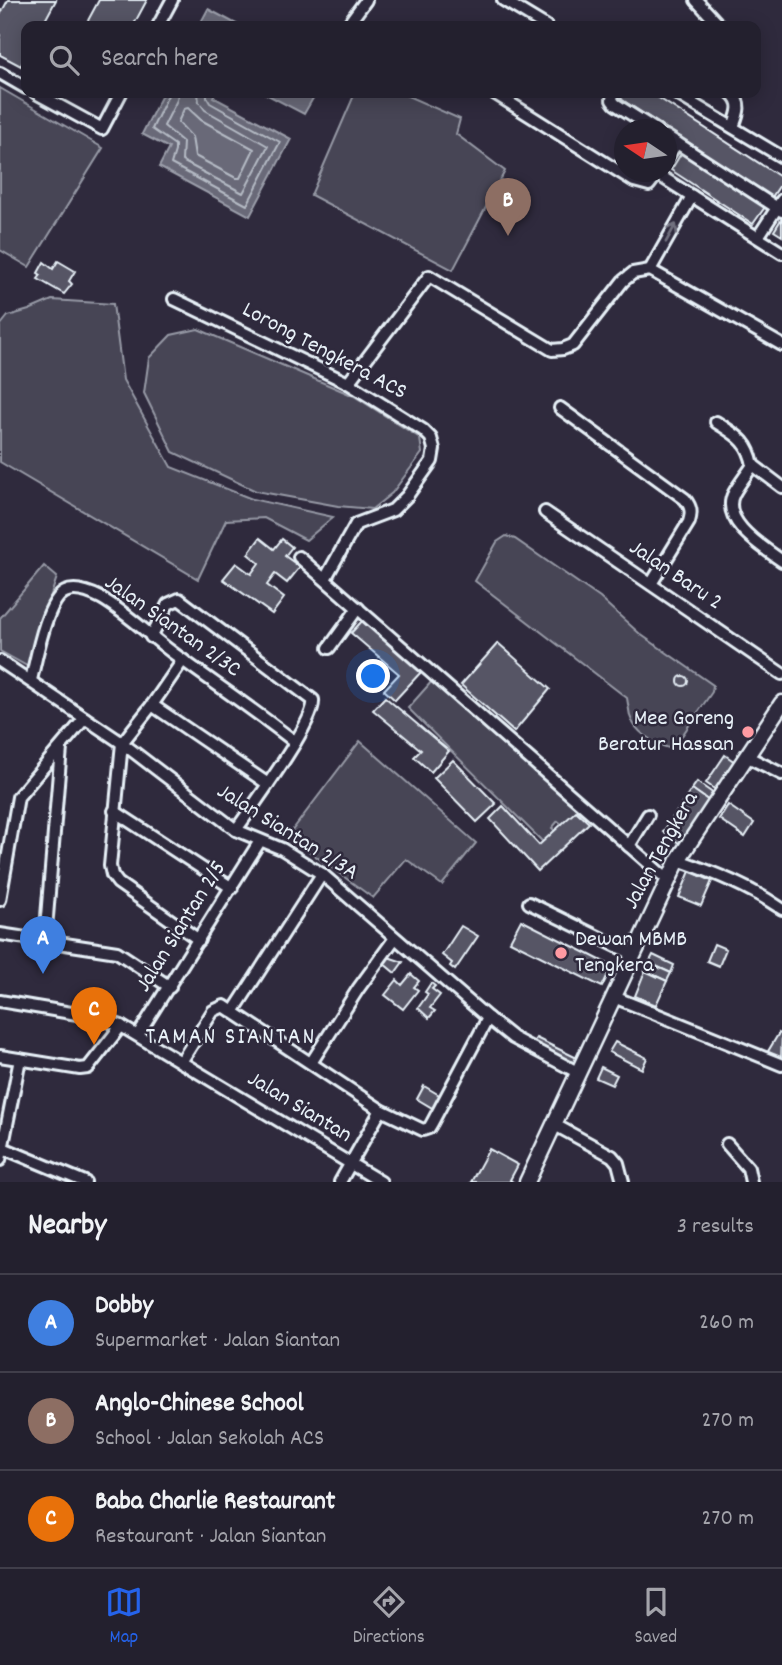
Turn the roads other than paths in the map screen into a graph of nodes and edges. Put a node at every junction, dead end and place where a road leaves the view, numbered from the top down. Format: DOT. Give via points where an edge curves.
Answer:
graph roads {
  1 [pos="172,0"];
  2 [pos="366,0"];
  3 [pos="503,0"];
  4 [pos="696,0"];
  5 [pos="161,21"];
  6 [pos="350,21"];
  7 [pos="538,21"];
  8 [pos="715,21"];
  9 [pos="0,73"];
  10 [pos="21,85"];
  11 [pos="45,98"];
  12 [pos="118,98"];
  13 [pos="502,98"];
  14 [pos="612,98"];
  15 [pos="684,98"];
  16 [pos="736,98"];
  17 [pos="639,119"];
  18 [pos="733,127"];
  19 [pos="677,143"];
  20 [pos="782,157"];
  21 [pos="614,168"];
  22 [pos="671,182"];
  23 [pos="692,196"];
  24 [pos="780,207"];
  25 [pos="758,237"];
  26 [pos="782,253"];
  27 [pos="650,270"];
  28 [pos="174,299"];
  29 [pos="782,345"];
  30 [pos="348,383"];
  31 [pos="560,408"];
  32 [pos="716,422"];
  33 [pos="753,466"];
  34 [pos="782,487"];
  35 [pos="545,512"];
  36 [pos="299,557"];
  37 [pos="782,561"];
  38 [pos="325,579"];
  39 [pos="651,584"];
  40 [pos="358,608"];
  41 [pos="151,637"];
  42 [pos="329,649"];
  43 [pos="183,660"];
  44 [pos="0,661"];
  45 [pos="782,674"];
  46 [pos="31,680"];
  47 [pos="782,703"];
  48 [pos="152,705"];
  49 [pos="85,718"];
  50 [pos="295,742"];
  51 [pos="122,743"];
  52 [pos="61,748"];
  53 [pos="746,756"];
  54 [pos="782,774"];
  55 [pos="268,784"];
  56 [pos="114,811"];
  57 [pos="648,815"];
  58 [pos="236,830"];
  59 [pos="260,841"];
  60 [pos="629,846"];
  61 [pos="678,860"];
  62 [pos="322,874"];
  63 [pos="668,880"];
  64 [pos="232,888"];
  65 [pos="0,900"];
  66 [pos="529,903"];
  67 [pos="782,909"];
  68 [pos="0,934"];
  69 [pos="396,938"];
  70 [pos="199,940"];
  71 [pos="46,941"];
  72 [pos="633,954"];
  73 [pos="170,987"];
  74 [pos="614,997"];
  75 [pos="0,1001"];
  76 [pos="233,1012"];
  77 [pos="488,1018"];
  78 [pos="121,1026"];
  79 [pos="138,1035"];
  80 [pos="0,1056"];
  81 [pos="20,1059"];
  82 [pos="181,1062"];
  83 [pos="311,1063"];
  84 [pos="782,1065"];
  85 [pos="579,1073"];
  86 [pos="381,1110"];
  87 [pos="555,1125"];
  88 [pos="727,1144"];
  89 [pos="4,1147"];
  90 [pos="0,1160"];
  91 [pos="350,1164"];
  92 [pos="85,1182"];
  93 [pos="340,1182"];
  94 [pos="381,1182"];
  95 [pos="527,1182"];
  96 [pos="622,1182"];
  97 [pos="751,1182"];
  1 -- 5 [label="street"];
  2 -- 6 [label="street"];
  3 -- 7 [label="street"];
  4 -- 8 [label="street"];
  9 -- 10 [label="street"];
  11 -- 12 [label="street" via="102,129"];
  13 -- 21 [label="street"];
  14 -- 17 [label="street"];
  15 -- 18 [label="street"];
  16 -- 18 [label="street" via="739,109"];
  18 -- 20 [label="street"];
  19 -- 24 [label="street"];
  22 -- 23 [label="street"];
  23 -- 25 [label="street"];
  27 -- 23 [label="street, one-way"];
  24 -- 25 [label="street"];
  25 -- 26 [label="street"];
  27 -- 29 [label="street"];
  27 -- 30 [label="street" via="633,273 623,281 573,345 552,350 429,276"];
  28 -- 30 [label="street, Lorong Tengkera ACS"];
  30 -- 38 [label="street, Lorong Tengkera ACS" via="424,430 434,449 432,461 408,496 393,510 356,524"];
  31 -- 39 [label="street" via="690,506 689,522"];
  32 -- 33 [label="street" via="744,441"];
  33 -- 34 [label="street"];
  33 -- 37 [label="street" via="732,495 736,522"];
  35 -- 39 [label="street, Jalan Baru 2"];
  36 -- 38 [label="street"];
  38 -- 40 [label="street"];
  39 -- 45 [label="street, Jalan Baru 2"];
  40 -- 42 [label="street"];
  40 -- 60 [label="street"];
  41 -- 43 [label="street, Jalan Siantan 2/3C"];
  41 -- 46 [label="street, Jalan Siantan 2/3C" via="100,598 64,592 52,607"];
  41 -- 50 [label="street" via="168,604 185,601 313,700 313,711"];
  43 -- 48 [label="street"];
  43 -- 50 [label="street, Jalan Siantan 2/3C"];
  44 -- 46 [label="street, Jalan Siantan 2/3A"];
  46 -- 49 [label="street, Jalan Siantan 2/3A"];
  47 -- 53 [label="main road, Jalan Tengkera"];
  48 -- 51 [label="street"];
  48 -- 55 [label="street"];
  49 -- 51 [label="street, Jalan Siantan 2/3A"];
  49 -- 52 [label="street"];
  50 -- 55 [label="street"];
  51 -- 56 [label="street"];
  51 -- 58 [label="street, Jalan Siantan 2/3A"];
  52 -- 65 [label="street" via="18,797"];
  52 -- 71 [label="street"];
  53 -- 54 [label="street"];
  53 -- 61 [label="main road, Jalan Tengkera"];
  55 -- 58 [label="street"];
  56 -- 64 [label="street"];
  56 -- 70 [label="street" via="112,875"];
  57 -- 60 [label="street"];
  58 -- 59 [label="street, Jalan Siantan 2/3A"];
  59 -- 62 [label="street, Jalan Siantan 2/3A"];
  59 -- 64 [label="street, Jalan Siantan 2/5"];
  60 -- 63 [label="street"];
  61 -- 63 [label="main road, Jalan Tengkera"];
  61 -- 67 [label="street" via="721,875"];
  62 -- 69 [label="street, Jalan Siantan 2/3A"];
  62 -- 76 [label="street"];
  63 -- 72 [label="main road, Jalan Tengkera"];
  64 -- 70 [label="street, Jalan Siantan 2/5"];
  66 -- 72 [label="street"];
  68 -- 71 [label="street"];
  69 -- 77 [label="street, Jalan Siantan 2/3A"];
  69 -- 83 [label="street"];
  70 -- 73 [label="street, Jalan Siantan 2/5"];
  71 -- 73 [label="street" via="117,952"];
  72 -- 74 [label="main road, Jalan Tengkera"];
  73 -- 79 [label="street, Jalan Siantan 2/5"];
  74 -- 84 [label="street"];
  74 -- 85 [label="main road, Jalan Tengkera"];
  75 -- 78 [label="street, Jalan Siantan" via="101,1018"];
  76 -- 82 [label="street" via="224,1006 213,1011"];
  76 -- 83 [label="street"];
  77 -- 85 [label="street, Jalan Siantan 2/3A" via="513,1038"];
  77 -- 86 [label="street" via="429,1128 417,1129"];
  78 -- 79 [label="street, Jalan Siantan"];
  78 -- 81 [label="street" via="88,1068"];
  79 -- 82 [label="street, Jalan Siantan"];
  80 -- 81 [label="street"];
  81 -- 89 [label="street"];
  82 -- 91 [label="street, Jalan Siantan"];
  83 -- 86 [label="street"];
  85 -- 87 [label="main road, Jalan Tengkera"];
  86 -- 91 [label="street"];
  87 -- 95 [label="main road, Jalan Tengkera"];
  87 -- 96 [label="street" via="612,1156"];
  88 -- 97 [label="street" via="748,1168"];
  89 -- 90 [label="street"];
  89 -- 92 [label="street"];
  91 -- 93 [label="street"];
  91 -- 94 [label="street, Jalan Siantan"];
}
